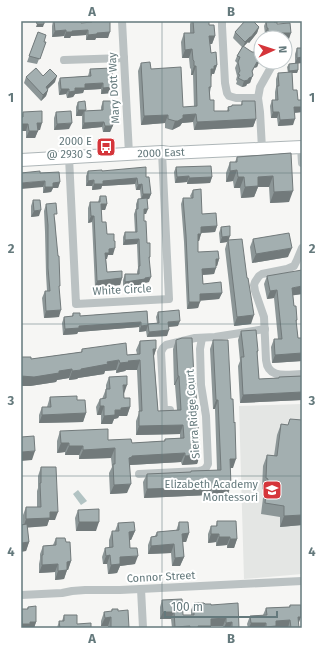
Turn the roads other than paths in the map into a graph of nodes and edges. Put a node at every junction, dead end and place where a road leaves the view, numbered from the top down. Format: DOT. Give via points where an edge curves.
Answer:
graph roads {
  1 [pos="122,21"];
  2 [pos="222,21"];
  3 [pos="124,58"];
  4 [pos="64,60"];
  5 [pos="270,70"];
  6 [pos="258,98"];
  7 [pos="301,147"];
  8 [pos="262,149"];
  9 [pos="162,152"];
  10 [pos="129,154"];
  11 [pos="69,157"];
  12 [pos="21,160"];
  13 [pos="302,163"];
  14 [pos="302,248"];
  15 [pos="264,329"];
  16 [pos="202,338"];
  17 [pos="302,374"];
  18 [pos="170,410"];
  19 [pos="138,474"];
  20 [pos="302,581"];
  21 [pos="141,589"];
  22 [pos="21,595"];
  23 [pos="143,628"];
  1 -- 3 [label="street, Mary Dott Way"];
  2 -- 6 [label="street" via="227,93 236,98"];
  3 -- 4 [label="street"];
  3 -- 10 [label="street, Mary Dott Way"];
  5 -- 6 [label="street" via="260,87"];
  6 -- 8 [label="street"];
  7 -- 8 [label="street, 2000 East"];
  7 -- 13 [label="street"];
  8 -- 9 [label="street, 2000 East"];
  9 -- 10 [label="street, 2000 East"];
  9 -- 11 [label="street, White Circle" via="169,298 76,304"];
  10 -- 11 [label="street, 2000 East"];
  11 -- 12 [label="street, 2000 East"];
  14 -- 15 [label="street" via="294,266 262,274 256,279 254,288 264,314"];
  15 -- 16 [label="street"];
  15 -- 17 [label="street" via="266,364 269,370 276,374"];
  16 -- 18 [label="street" via="166,345 161,352 164,410"];
  16 -- 19 [label="street, Sierra Ridge Court" via="201,385 206,416 208,464 204,470 199,471"];
  20 -- 21 [label="street, Connor Street"];
  21 -- 22 [label="street, Connor Street" via="98,589"];
  21 -- 23 [label="street"];
}
